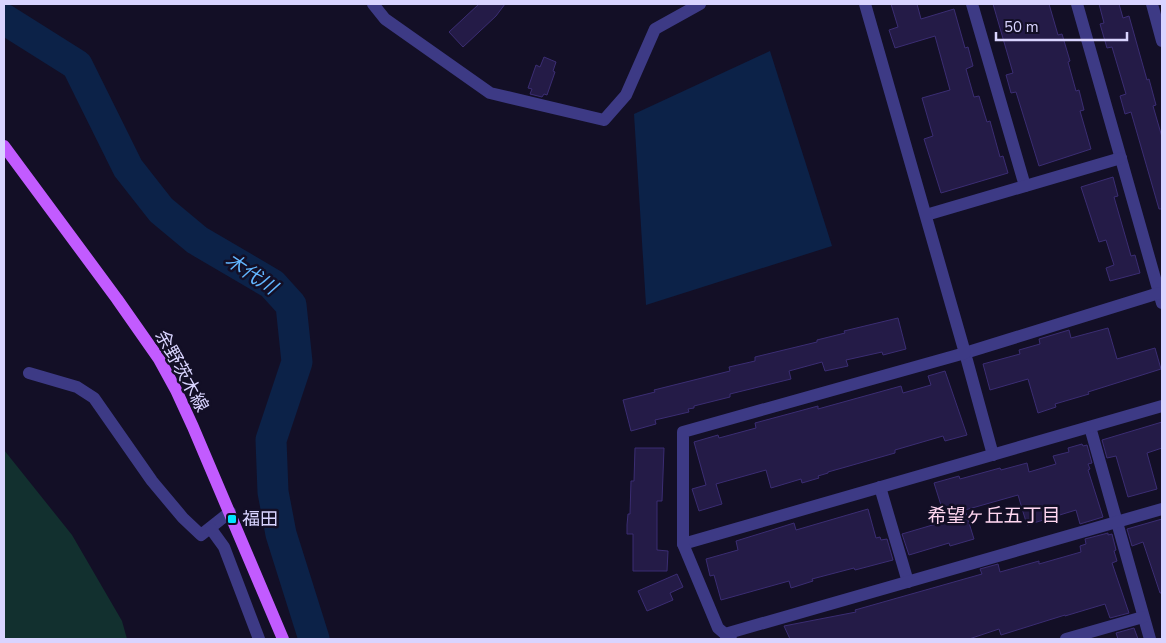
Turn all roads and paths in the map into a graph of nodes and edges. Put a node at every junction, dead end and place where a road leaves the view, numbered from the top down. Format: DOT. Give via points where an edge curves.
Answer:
graph roads {
  1 [pos="373,4"];
  2 [pos="700,4"];
  3 [pos="865,4"];
  4 [pos="972,4"];
  5 [pos="1078,4"];
  6 [pos="1152,4"];
  7 [pos="1162,41"];
  8 [pos="4,146"];
  9 [pos="1121,158"];
  10 [pos="1025,186"];
  11 [pos="926,215"];
  12 [pos="1161,298"];
  13 [pos="965,353"];
  14 [pos="29,373"];
  15 [pos="1162,406"];
  16 [pos="1090,427"];
  17 [pos="993,455"];
  18 [pos="880,487"];
  19 [pos="1162,509"];
  20 [pos="230,512"];
  21 [pos="1117,522"];
  22 [pos="211,529"];
  23 [pos="683,544"];
  24 [pos="908,582"];
  25 [pos="1143,617"];
  26 [pos="728,637"];
  27 [pos="259,639"];
  28 [pos="283,639"];
  29 [pos="1066,639"];
  30 [pos="1150,639"];
  1 -- 2 [label="street" via="385,19 490,94 604,120 626,95 655,29"];
  3 -- 11 [label="street"];
  4 -- 10 [label="street"];
  5 -- 9 [label="street"];
  6 -- 7 [label="street"];
  8 -- 20 [label="main road, 余野茨木線" via="159,359"];
  9 -- 10 [label="street"];
  9 -- 12 [label="street"];
  10 -- 11 [label="street"];
  11 -- 13 [label="street"];
  12 -- 13 [label="street"];
  13 -- 17 [label="street"];
  13 -- 23 [label="street" via="683,432"];
  14 -- 22 [label="street" via="78,387 94,398 183,518 201,535"];
  15 -- 16 [label="street"];
  16 -- 17 [label="street"];
  16 -- 21 [label="street"];
  17 -- 18 [label="street"];
  18 -- 23 [label="street"];
  18 -- 24 [label="street"];
  19 -- 21 [label="street"];
  20 -- 22 [label="street"];
  20 -- 28 [label="main road, 余野茨木線"];
  21 -- 24 [label="street"];
  21 -- 25 [label="street"];
  22 -- 27 [label="street" via="224,547"];
  23 -- 26 [label="street" via="718,628"];
  24 -- 26 [label="street"];
  25 -- 29 [label="street"];
  25 -- 30 [label="street"];
}
